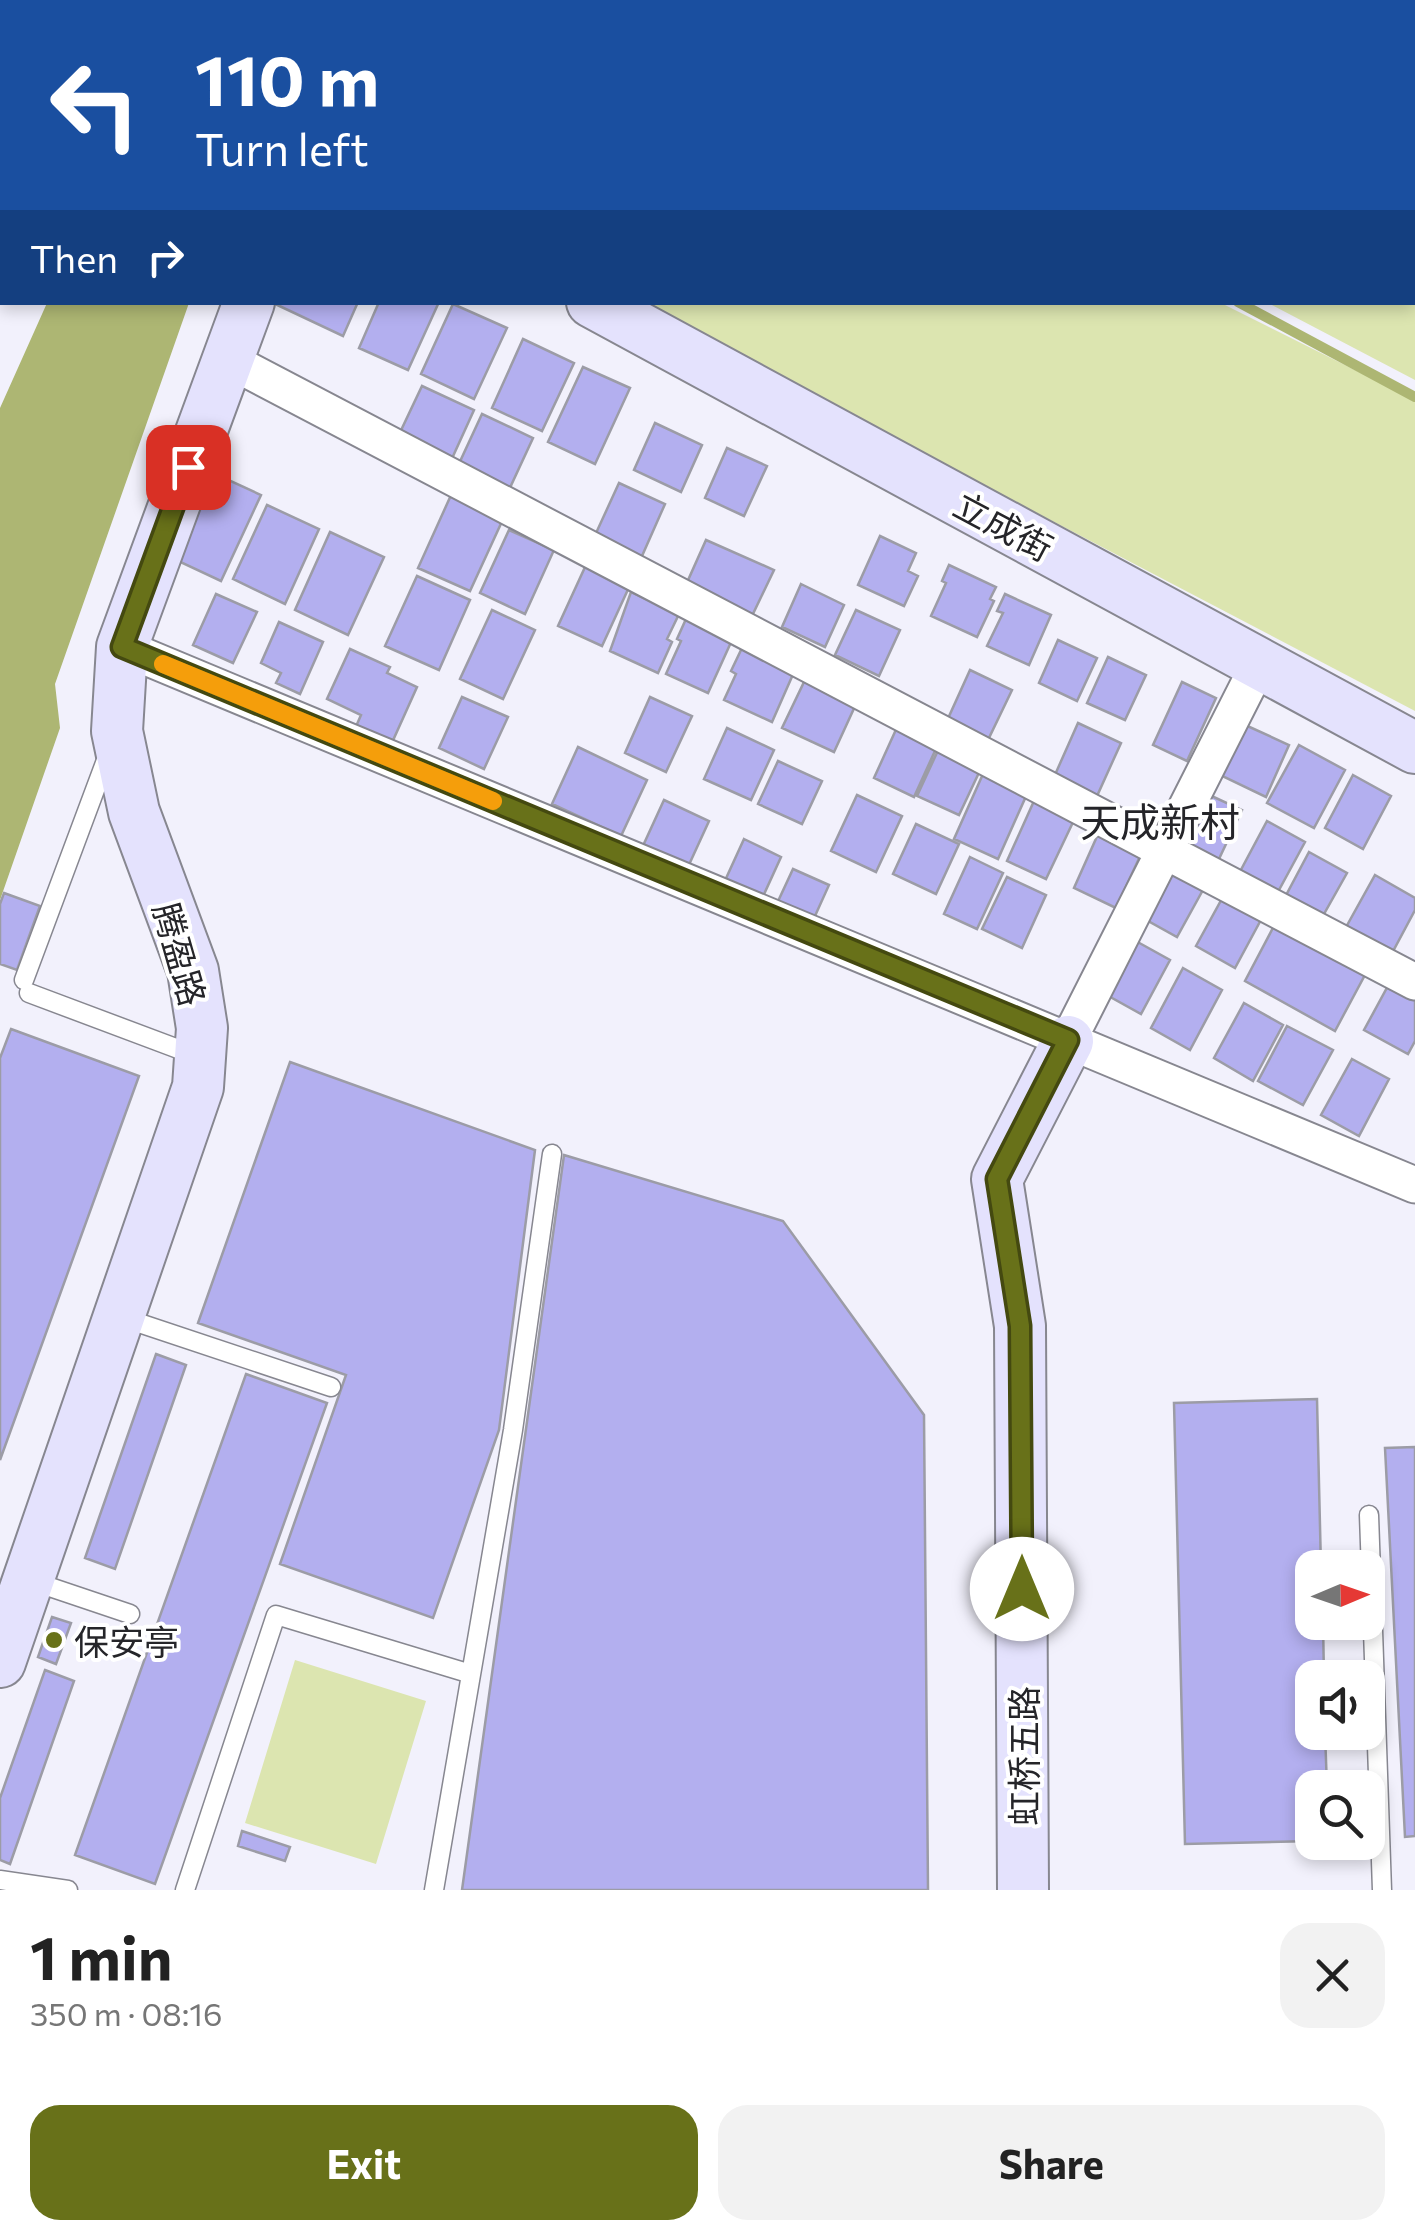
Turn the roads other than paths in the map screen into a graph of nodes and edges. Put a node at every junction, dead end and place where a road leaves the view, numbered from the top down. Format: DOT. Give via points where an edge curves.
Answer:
graph roads {
  1 [pos="248,305"];
  2 [pos="598,305"];
  3 [pos="227,359"];
  4 [pos="122,647"];
  5 [pos="1259,664"];
  6 [pos="117,731"];
  7 [pos="1415,748"];
  8 [pos="1165,851"];
  9 [pos="1415,982"];
  10 [pos="1068,1040"];
  11 [pos="200,1057"];
  12 [pos="552,1154"];
  13 [pos="1415,1185"];
  14 [pos="119,1316"];
  15 [pos="331,1387"];
  16 [pos="1369,1516"];
  17 [pos="28,1580"];
  18 [pos="130,1614"];
  19 [pos="0,1662"];
  20 [pos="471,1674"];
  21 [pos="0,1880"];
  22 [pos="68,1890"];
  23 [pos="186,1890"];
  24 [pos="434,1890"];
  25 [pos="1023,1890"];
  26 [pos="1382,1890"];
  1 -- 3 [label="street, 腾盈路"];
  2 -- 5 [label="street, 立成街"];
  3 -- 4 [label="street, 腾盈路"];
  3 -- 8 [label="street"];
  4 -- 6 [label="street, 腾盈路"];
  4 -- 10 [label="street"];
  5 -- 7 [label="street, 立成街"];
  5 -- 8 [label="street"];
  6 -- 11 [label="street, 腾盈路" via="134,812 193,970"];
  6 -- 11 [label="lane" via="26,986"];
  8 -- 9 [label="street"];
  8 -- 10 [label="street"];
  10 -- 13 [label="street"];
  10 -- 25 [label="street, 虹桥五路" via="997,1179 1020,1326"];
  11 -- 14 [label="street, 腾盈路" via="198,1086"];
  12 -- 20 [label="lane"];
  14 -- 15 [label="lane"];
  14 -- 17 [label="street, 腾盈路"];
  16 -- 26 [label="lane"];
  17 -- 18 [label="lane"];
  17 -- 19 [label="street, 腾盈路"];
  20 -- 23 [label="lane" via="276,1615"];
  20 -- 24 [label="lane"];
  21 -- 22 [label="lane"];
}
